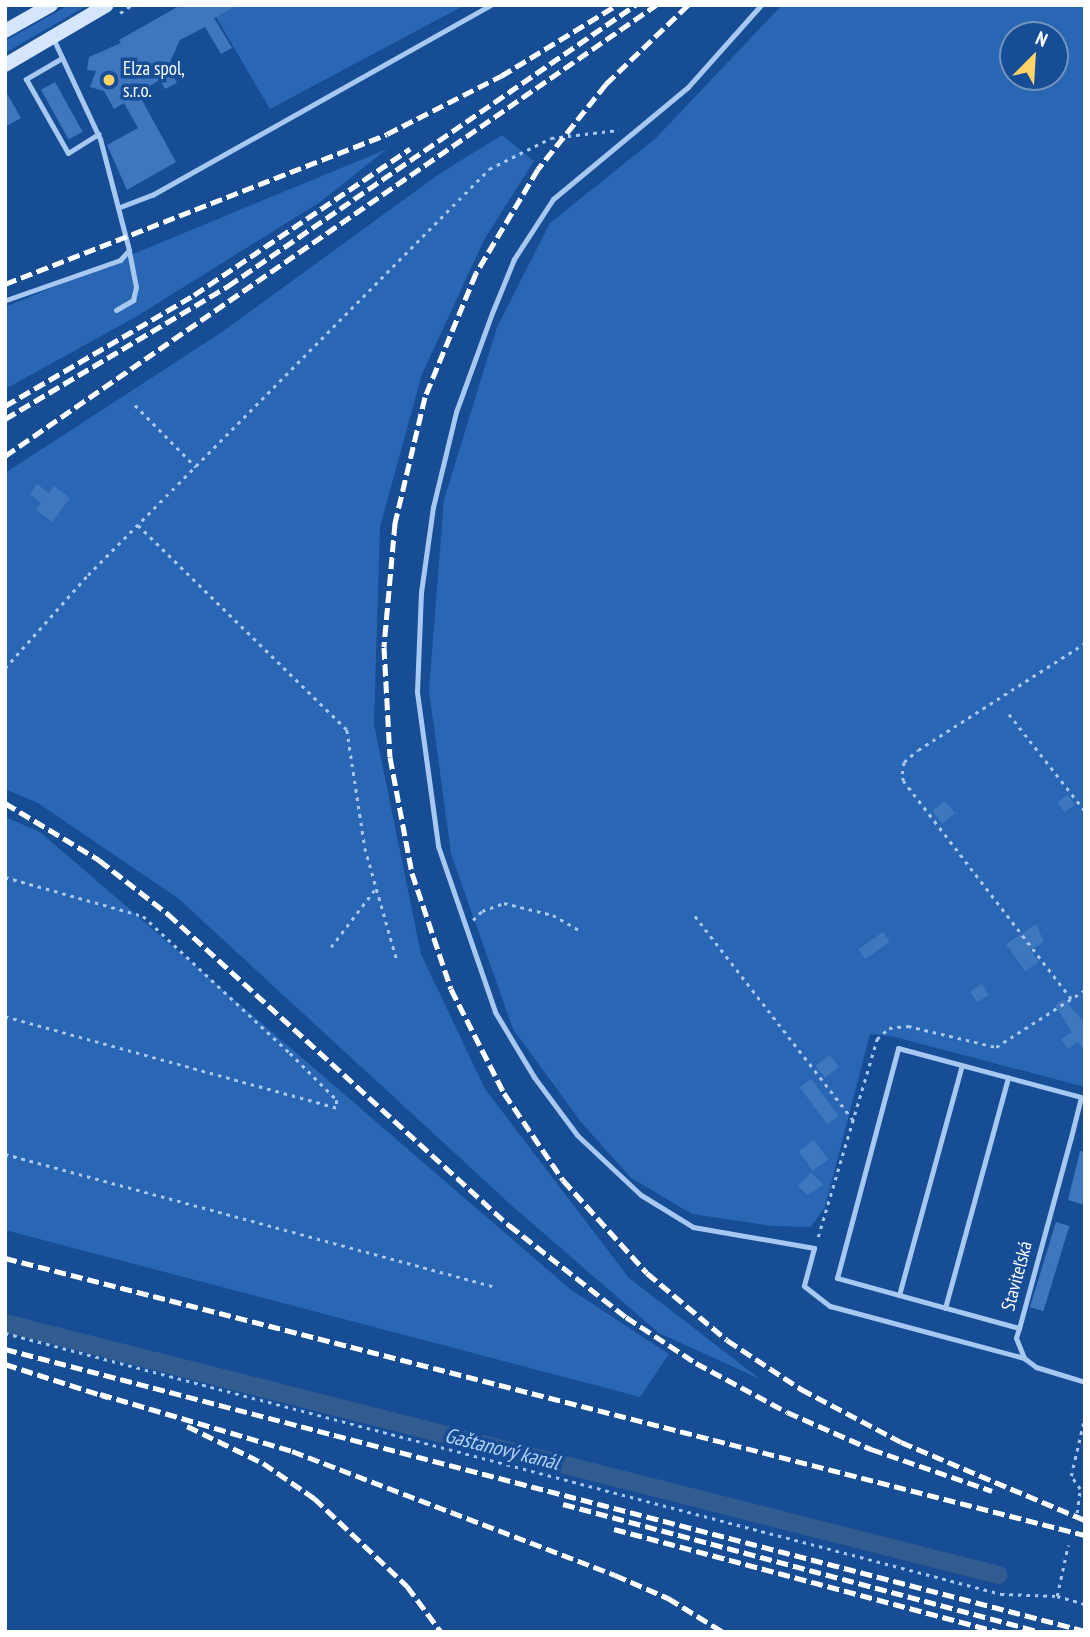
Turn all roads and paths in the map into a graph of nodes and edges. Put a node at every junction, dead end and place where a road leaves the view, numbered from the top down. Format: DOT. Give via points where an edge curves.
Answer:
graph roads {
  1 [pos="51,5"];
  2 [pos="107,5"];
  3 [pos="490,5"];
  4 [pos="761,5"];
  5 [pos="5,31"];
  6 [pos="53,38"];
  7 [pos="62,58"];
  8 [pos="5,65"];
  9 [pos="640,127"];
  10 [pos="98,134"];
  11 [pos="120,207"];
  12 [pos="129,250"];
  13 [pos="6,300"];
  14 [pos="116,310"];
  15 [pos="135,405"];
  16 [pos="196,467"];
  17 [pos="138,525"];
  18 [pos="1085,643"];
  19 [pos="5,668"];
  20 [pos="1009,714"];
  21 [pos="1085,811"];
  22 [pos="5,877"];
  23 [pos="376,888"];
  24 [pos="695,916"];
  25 [pos="464,929"];
  26 [pos="579,930"];
  27 [pos="331,947"];
  28 [pos="397,960"];
  29 [pos="1085,990"];
  30 [pos="1071,999"];
  31 [pos="5,1017"];
  32 [pos="962,1065"];
  33 [pos="1008,1077"];
  34 [pos="855,1122"];
  35 [pos="5,1154"];
  36 [pos="814,1248"];
  37 [pos="496,1287"];
  38 [pos="899,1295"];
  39 [pos="945,1308"];
  40 [pos="1019,1328"];
  41 [pos="5,1333"];
  42 [pos="1024,1358"];
  43 [pos="1085,1382"];
  44 [pos="1085,1416"];
  45 [pos="1077,1513"];
  46 [pos="1068,1545"];
  47 [pos="1057,1596"];
  48 [pos="1085,1604"];
  1 -- 5 [label="main road"];
  2 -- 6 [label="main road"];
  3 -- 11 [label="lane" via="152,195"];
  4 -- 9 [label="lane" via="688,87"];
  6 -- 7 [label="lane"];
  6 -- 8 [label="main road"];
  7 -- 10 [label="lane"];
  7 -- 10 [label="lane" via="26,79 68,153"];
  9 -- 16 [label="path" via="551,138 489,169"];
  9 -- 25 [label="lane" via="553,199 514,258 456,412 433,507 421,592 417,692 438,846"];
  10 -- 11 [label="lane"];
  11 -- 12 [label="lane"];
  12 -- 13 [label="lane" via="120,260"];
  12 -- 14 [label="lane" via="136,287 133,300"];
  15 -- 16 [label="path"];
  16 -- 17 [label="path"];
  17 -- 19 [label="path"];
  17 -- 23 [label="path" via="346,730 365,849"];
  18 -- 30 [label="path" via="918,750 904,762 903,781"];
  20 -- 21 [label="path"];
  22 -- 31 [label="path" via="143,916 290,1053 337,1100 337,1108"];
  23 -- 27 [label="path"];
  23 -- 28 [label="path"];
  24 -- 34 [label="path"];
  25 -- 26 [label="path" via="482,911 504,904 553,915"];
  25 -- 36 [label="lane" via="495,1012 534,1077 577,1135 641,1195 693,1227"];
  29 -- 30 [label="path"];
  30 -- 34 [label="path" via="996,1047 908,1026 889,1028 877,1039"];
  32 -- 33 [label="lane"];
  32 -- 38 [label="lane"];
  32 -- 38 [label="lane" via="898,1048 836,1278"];
  33 -- 39 [label="lane"];
  33 -- 40 [label="lane, Staviteľská" via="1082,1097"];
  34 -- 36 [label="path"];
  35 -- 37 [label="path"];
  36 -- 42 [label="lane" via="804,1286 830,1306"];
  38 -- 39 [label="lane"];
  39 -- 40 [label="lane"];
  40 -- 42 [label="lane, Staviteľská" via="1016,1338"];
  41 -- 47 [label="path" via="1001,1594"];
  42 -- 43 [label="lane" via="1035,1367"];
  44 -- 45 [label="path" via="1071,1476 1080,1489"];
  46 -- 47 [label="path"];
  47 -- 48 [label="path"];
}
